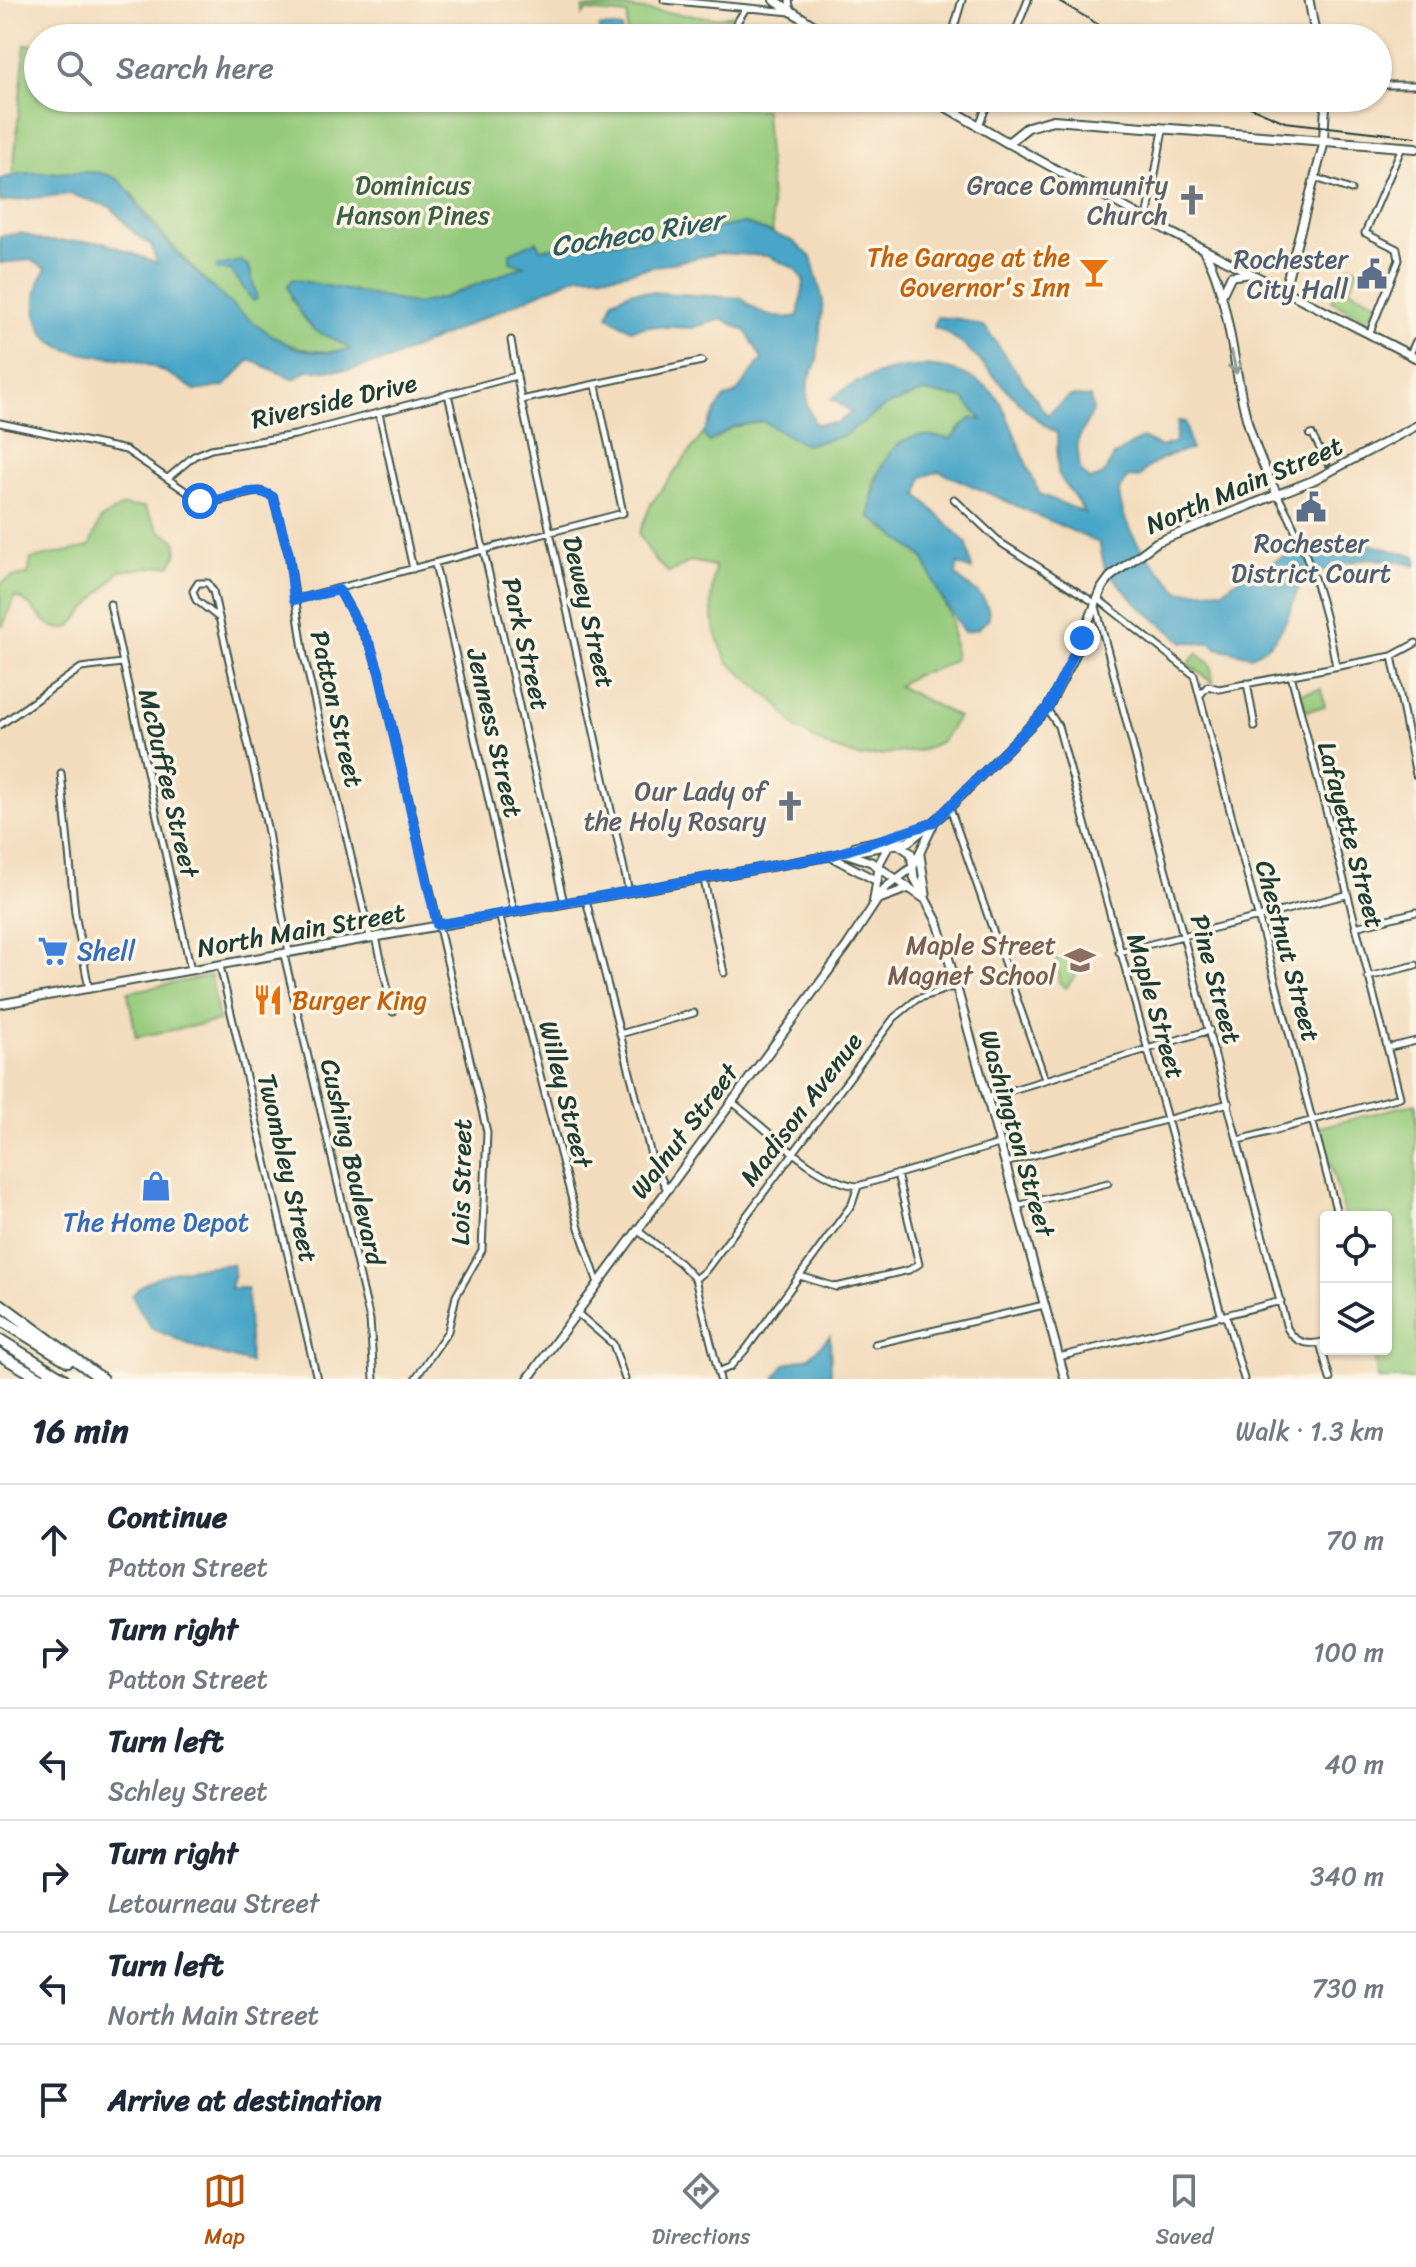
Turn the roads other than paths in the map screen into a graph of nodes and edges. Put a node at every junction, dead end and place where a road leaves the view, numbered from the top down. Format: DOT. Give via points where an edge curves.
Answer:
graph roads {
  1 [pos="664,0"];
  2 [pos="774,0"];
  3 [pos="789,0"];
  4 [pos="962,0"];
  5 [pos="1028,0"];
  6 [pos="1309,0"];
  7 [pos="746,8"];
  8 [pos="791,12"];
  9 [pos="736,24"];
  10 [pos="810,24"];
  11 [pos="955,24"];
  12 [pos="1019,24"];
  13 [pos="1313,24"];
  14 [pos="1392,85"];
  15 [pos="1416,85"];
  16 [pos="955,112"];
  17 [pos="984,112"];
  18 [pos="1326,112"];
  19 [pos="978,126"];
  20 [pos="1163,130"];
  21 [pos="1325,140"];
  22 [pos="1008,143"];
  23 [pos="1403,146"];
  24 [pos="1416,148"];
  25 [pos="1316,178"];
  26 [pos="1351,190"];
  27 [pos="1146,220"];
  28 [pos="1200,247"];
  29 [pos="1252,274"];
  30 [pos="1284,291"];
  31 [pos="1220,299"];
  32 [pos="1370,332"];
  33 [pos="511,340"];
  34 [pos="1416,341"];
  35 [pos="1413,356"];
  36 [pos="702,361"];
  37 [pos="516,376"];
  38 [pos="596,386"];
  39 [pos="448,394"];
  40 [pos="521,400"];
  41 [pos="379,413"];
  42 [pos="0,423"];
  43 [pos="1416,426"];
  44 [pos="1309,435"];
  45 [pos="1327,463"];
  46 [pos="168,478"];
  47 [pos="1278,496"];
  48 [pos="954,499"];
  49 [pos="550,533"];
  50 [pos="485,551"];
  51 [pos="435,564"];
  52 [pos="413,569"];
  53 [pos="339,590"];
  54 [pos="294,600"];
  55 [pos="1096,600"];
  56 [pos="110,604"];
  57 [pos="219,618"];
  58 [pos="1416,643"];
  59 [pos="1392,656"];
  60 [pos="122,663"];
  61 [pos="1336,666"];
  62 [pos="1194,675"];
  63 [pos="1291,675"];
  64 [pos="1247,683"];
  65 [pos="1208,686"];
  66 [pos="1200,696"];
  67 [pos="1047,709"];
  68 [pos="0,725"];
  69 [pos="1255,727"];
  70 [pos="61,773"];
  71 [pos="1416,775"];
  72 [pos="950,807"];
  73 [pos="933,823"];
  74 [pos="899,845"];
  75 [pos="888,848"];
  76 [pos="920,852"];
  77 [pos="845,853"];
  78 [pos="830,856"];
  79 [pos="913,867"];
  80 [pos="880,868"];
  81 [pos="895,878"];
  82 [pos="704,880"];
  83 [pos="877,881"];
  84 [pos="909,888"];
  85 [pos="629,892"];
  86 [pos="1346,895"];
  87 [pos="879,899"];
  88 [pos="586,900"];
  89 [pos="927,900"];
  90 [pos="564,903"];
  91 [pos="873,908"];
  92 [pos="514,911"];
  93 [pos="1416,912"];
  94 [pos="499,913"];
  95 [pos="1258,917"];
  96 [pos="437,925"];
  97 [pos="1355,927"];
  98 [pos="373,936"];
  99 [pos="1184,937"];
  100 [pos="1119,952"];
  101 [pos="287,954"];
  102 [pos="1416,965"];
  103 [pos="220,966"];
  104 [pos="191,971"];
  105 [pos="724,973"];
  106 [pos="1368,977"];
  107 [pos="956,986"];
  108 [pos="89,990"];
  109 [pos="0,1004"];
  110 [pos="393,1012"];
  111 [pos="694,1013"];
  112 [pos="1210,1030"];
  113 [pos="620,1034"];
  114 [pos="1416,1041"];
  115 [pos="1387,1048"];
  116 [pos="1147,1050"];
  117 [pos="1045,1079"];
  118 [pos="986,1098"];
  119 [pos="731,1101"];
  120 [pos="1229,1103"];
  121 [pos="1169,1119"];
  122 [pos="1312,1119"];
  123 [pos="1239,1140"];
  124 [pos="999,1144"];
  125 [pos="794,1151"];
  126 [pos="1005,1163"];
  127 [pos="897,1174"];
  128 [pos="1108,1183"];
  129 [pos="858,1186"];
  130 [pos="666,1188"];
  131 [pos="1017,1206"];
  132 [pos="1336,1211"];
  133 [pos="636,1230"];
  134 [pos="800,1276"];
  135 [pos="695,1279"];
  136 [pos="598,1283"];
  137 [pos="1281,1301"];
  138 [pos="0,1304"];
  139 [pos="1044,1305"];
  140 [pos="576,1313"];
  141 [pos="1224,1316"];
  142 [pos="0,1319"];
  143 [pos="0,1340"];
  144 [pos="1320,1342"];
  145 [pos="875,1344"];
  146 [pos="0,1355"];
  147 [pos="1325,1355"];
  148 [pos="1059,1357"];
  149 [pos="719,1375"];
  150 [pos="42,1379"];
  151 [pos="64,1379"];
  152 [pos="100,1379"];
  153 [pos="317,1379"];
  154 [pos="374,1379"];
  155 [pos="415,1379"];
  156 [pos="528,1379"];
  157 [pos="625,1379"];
  158 [pos="1065,1379"];
  159 [pos="1244,1379"];
  160 [pos="1330,1379"];
  1 -- 7 [label="street"];
  2 -- 8 [label="main road"];
  3 -- 8 [label="street"];
  4 -- 11 [label="street"];
  5 -- 12 [label="street"];
  6 -- 13 [label="main road"];
  7 -- 8 [label="street"];
  7 -- 9 [label="street"];
  8 -- 10 [label="main road"];
  14 -- 15 [label="street"];
  16 -- 19 [label="main road"];
  17 -- 19 [label="street"];
  18 -- 21 [label="main road"];
  19 -- 22 [label="main road"];
  20 -- 21 [label="main road"];
  20 -- 22 [label="main road" via="1045,120"];
  20 -- 27 [label="street"];
  21 -- 23 [label="main road"];
  21 -- 25 [label="main road"];
  22 -- 27 [label="main road"];
  23 -- 24 [label="main road"];
  23 -- 32 [label="street" via="1365,233 1397,249 1399,260"];
  25 -- 26 [label="street"];
  25 -- 30 [label="main road"];
  27 -- 28 [label="main road"];
  28 -- 29 [label="main road"];
  28 -- 31 [label="main road"];
  29 -- 30 [label="main road"];
  29 -- 31 [label="main road" via="1231,276"];
  30 -- 32 [label="main road"];
  31 -- 47 [label="main road, one-way" via="1246,417"];
  32 -- 35 [label="main road"];
  33 -- 37 [label="street, Dewey Street"];
  34 -- 35 [label="street"];
  36 -- 38 [label="street"];
  37 -- 39 [label="street, Riverside Drive"];
  37 -- 40 [label="street, Dewey Street"];
  38 -- 40 [label="street"];
  38 -- 49 [label="street" via="623,513"];
  39 -- 41 [label="street, Riverside Drive"];
  39 -- 50 [label="street, Park Street"];
  40 -- 49 [label="street, Dewey Street"];
  41 -- 46 [label="street, Riverside Drive" via="211,449"];
  41 -- 52 [label="street"];
  42 -- 46 [label="street, Patton Street" via="111,445"];
  43 -- 47 [label="main road, North Main Street"];
  44 -- 45 [label="street"];
  46 -- 54 [label="street, Patton Street" via="200,501 260,491 273,497 289,555"];
  47 -- 55 [label="main road, North Main Street" via="1148,547 1110,577"];
  47 -- 61 [label="street" via="1314,583"];
  48 -- 55 [label="street" via="1001,543"];
  49 -- 50 [label="street"];
  49 -- 85 [label="street, Dewey Street"];
  50 -- 51 [label="street"];
  50 -- 90 [label="street, Park Street"];
  51 -- 52 [label="street"];
  51 -- 92 [label="street, Jenness Street"];
  52 -- 53 [label="street"];
  53 -- 54 [label="street"];
  53 -- 96 [label="street, Lois Street" via="379,672"];
  54 -- 98 [label="street, Patton Street"];
  55 -- 62 [label="street"];
  55 -- 67 [label="main road, North Main Street"];
  55 -- 99 [label="street, Pine Street"];
  56 -- 60 [label="street, McDuffee Street"];
  57 -- 57 [label="street, Cushing Boulevard" via="212,587 198,583 194,597"];
  57 -- 101 [label="street, Cushing Boulevard" via="267,827"];
  58 -- 59 [label="street"];
  59 -- 61 [label="street"];
  59 -- 71 [label="street"];
  60 -- 68 [label="street" via="81,668"];
  60 -- 104 [label="street, McDuffee Street"];
  61 -- 63 [label="street"];
  62 -- 65 [label="street"];
  62 -- 66 [label="street, Chestnut Street"];
  63 -- 64 [label="street"];
  63 -- 86 [label="street, Lafayette Street"];
  64 -- 65 [label="street"];
  64 -- 69 [label="street"];
  65 -- 66 [label="street"];
  66 -- 95 [label="street, Chestnut Street"];
  67 -- 72 [label="main road, North Main Street"];
  67 -- 100 [label="street, Maple Street" via="1058,726"];
  70 -- 108 [label="street" via="75,913"];
  72 -- 73 [label="main road, North Main Street"];
  72 -- 117 [label="street"];
  73 -- 74 [label="main road, North Main Street"];
  73 -- 76 [label="main road, North Main Street"];
  73 -- 77 [label="main road, North Main Street"];
  74 -- 75 [label="main road"];
  74 -- 79 [label="main road" via="911,853"];
  75 -- 77 [label="main road, North Main Street"];
  75 -- 80 [label="main road"];
  76 -- 79 [label="main road, North Main Street"];
  76 -- 89 [label="main road"];
  77 -- 78 [label="main road, North Main Street"];
  77 -- 80 [label="main road"];
  78 -- 82 [label="main road, North Main Street"];
  78 -- 83 [label="main road"];
  79 -- 81 [label="main road"];
  79 -- 89 [label="main road, Washington Street"];
  80 -- 81 [label="main road"];
  80 -- 83 [label="main road, Walnut Street"];
  81 -- 84 [label="main road"];
  81 -- 87 [label="main road, Walnut Street"];
  82 -- 85 [label="main road, North Main Street"];
  82 -- 105 [label="street"];
  83 -- 91 [label="main road, Walnut Street"];
  84 -- 87 [label="main road"];
  84 -- 89 [label="main road"];
  85 -- 88 [label="main road, North Main Street"];
  86 -- 95 [label="street"];
  86 -- 97 [label="street, Lafayette Street"];
  87 -- 91 [label="main road, Walnut Street"];
  88 -- 90 [label="main road, North Main Street"];
  88 -- 113 [label="street"];
  89 -- 107 [label="main road, Washington Street"];
  90 -- 92 [label="main road, North Main Street"];
  91 -- 119 [label="main road, Walnut Street"];
  92 -- 94 [label="main road, North Main Street"];
  93 -- 97 [label="street"];
  94 -- 96 [label="main road, North Main Street"];
  94 -- 136 [label="street, Willey Street" via="579,1228"];
  95 -- 99 [label="street"];
  95 -- 122 [label="street, Chestnut Street"];
  96 -- 98 [label="main road, North Main Street"];
  96 -- 155 [label="street, Lois Street" via="486,1121 485,1218 479,1259 456,1296 448,1331"];
  97 -- 106 [label="street, Lafayette Street"];
  98 -- 101 [label="main road, North Main Street"];
  98 -- 110 [label="street, Patton Street"];
  99 -- 100 [label="street"];
  99 -- 112 [label="street, Pine Street"];
  100 -- 116 [label="street, Maple Street"];
  101 -- 103 [label="main road, North Main Street"];
  101 -- 154 [label="street, Cushing Boulevard" via="370,1320"];
  102 -- 106 [label="street"];
  103 -- 104 [label="main road, North Main Street"];
  103 -- 153 [label="street, Twombley Street"];
  104 -- 108 [label="main road, North Main Street"];
  106 -- 115 [label="street, Lafayette Street"];
  107 -- 118 [label="main road, Washington Street"];
  107 -- 125 [label="street, Madison Avenue" via="903,1008"];
  108 -- 109 [label="main road, North Main Street"];
  111 -- 113 [label="street"];
  112 -- 116 [label="street"];
  112 -- 120 [label="street, Pine Street"];
  113 -- 130 [label="street" via="652,1159"];
  114 -- 115 [label="street"];
  115 -- 122 [label="street, Lafayette Street" via="1400,1097"];
  116 -- 117 [label="street"];
  116 -- 121 [label="street, Maple Street"];
  117 -- 118 [label="street"];
  118 -- 124 [label="main road, Washington Street"];
  119 -- 125 [label="street"];
  119 -- 130 [label="main road, Walnut Street"];
  120 -- 121 [label="street"];
  120 -- 123 [label="street, Pine Street"];
  121 -- 126 [label="street"];
  121 -- 141 [label="street, Maple Street"];
  122 -- 123 [label="street"];
  122 -- 132 [label="street, Chestnut Street"];
  123 -- 137 [label="street, Pine Street"];
  124 -- 126 [label="main road, Washington Street"];
  124 -- 127 [label="street"];
  125 -- 129 [label="street" via="832,1179"];
  125 -- 135 [label="street, Madison Avenue"];
  126 -- 131 [label="main road, Washington Street"];
  127 -- 129 [label="street"];
  127 -- 134 [label="street" via="919,1264 836,1287"];
  128 -- 131 [label="street"];
  129 -- 134 [label="street" via="852,1204"];
  130 -- 133 [label="main road, Walnut Street"];
  131 -- 139 [label="main road, Washington Street"];
  133 -- 135 [label="street"];
  133 -- 136 [label="main road, Walnut Street"];
  134 -- 149 [label="street" via="737,1360"];
  135 -- 149 [label="street"];
  136 -- 140 [label="main road, Walnut Street"];
  137 -- 141 [label="street"];
  137 -- 144 [label="street, Pine Street" via="1291,1335 1305,1344"];
  138 -- 152 [label="highway"];
  139 -- 145 [label="street"];
  139 -- 148 [label="main road, Washington Street"];
  140 -- 156 [label="main road, Walnut Street"];
  140 -- 157 [label="street" via="613,1344"];
  141 -- 148 [label="street"];
  141 -- 159 [label="street, Maple Street"];
  142 -- 152 [label="highway"];
  143 -- 151 [label="highway"];
  146 -- 150 [label="highway"];
  147 -- 160 [label="street"];
  148 -- 158 [label="main road, Washington Street"];
}
